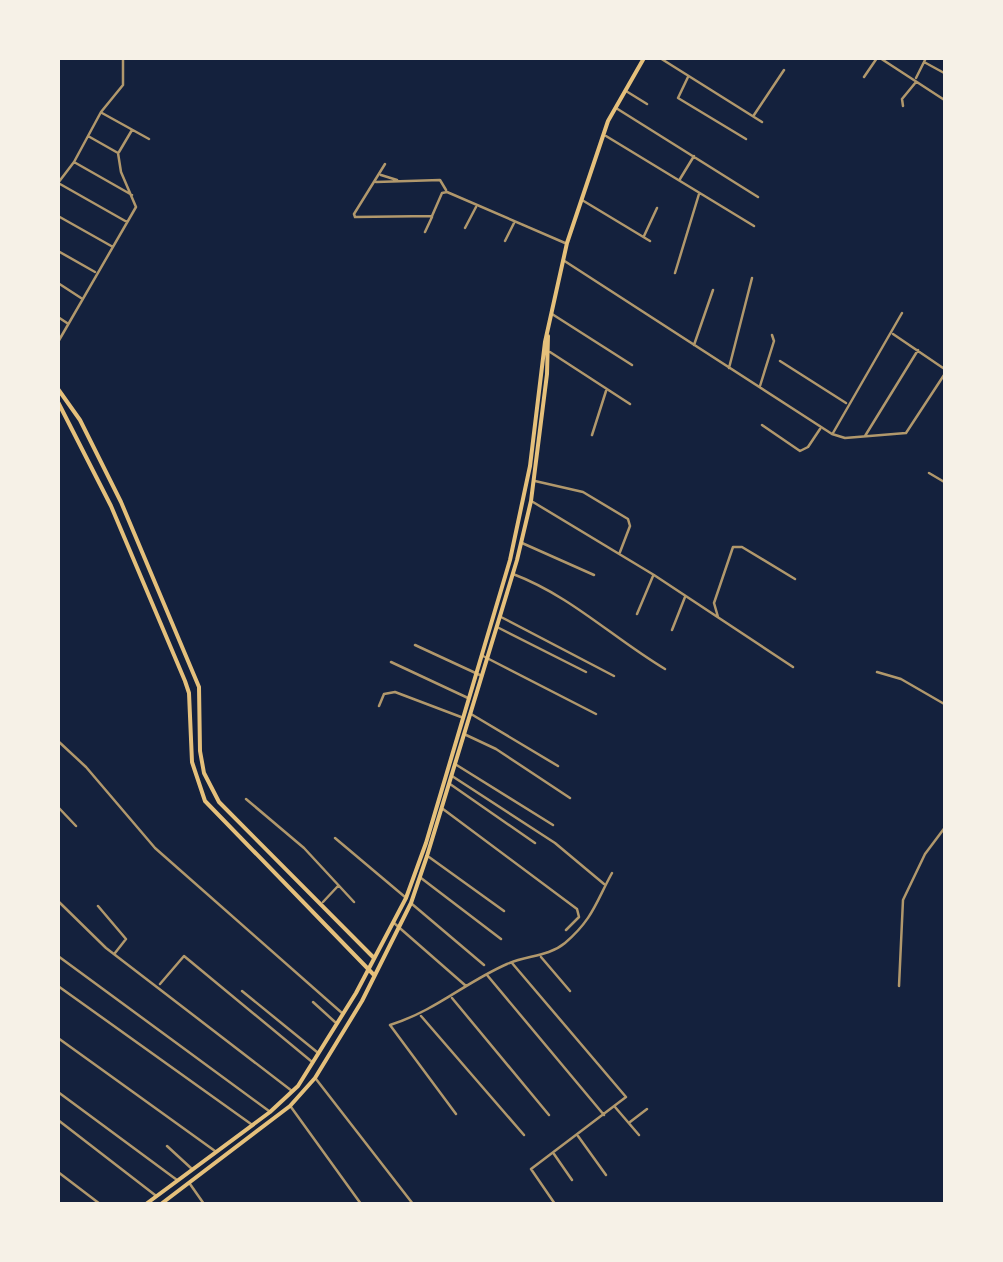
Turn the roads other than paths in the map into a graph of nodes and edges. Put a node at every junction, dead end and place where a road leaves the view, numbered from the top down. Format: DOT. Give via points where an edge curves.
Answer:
graph roads {
  1 [pos="124,58"];
  2 [pos="644,58"];
  3 [pos="660,58"];
  4 [pos="878,58"];
  5 [pos="897,58"];
  6 [pos="925,60"];
  7 [pos="892,66"];
  8 [pos="784,70"];
  9 [pos="946,74"];
  10 [pos="689,76"];
  11 [pos="864,77"];
  12 [pos="914,79"];
  13 [pos="625,90"];
  14 [pos="946,101"];
  15 [pos="647,104"];
  16 [pos="903,106"];
  17 [pos="614,108"];
  18 [pos="101,112"];
  19 [pos="753,116"];
  20 [pos="762,122"];
  21 [pos="132,130"];
  22 [pos="602,134"];
  23 [pos="88,136"];
  24 [pos="149,139"];
  25 [pos="746,139"];
  26 [pos="118,153"];
  27 [pos="694,156"];
  28 [pos="74,162"];
  29 [pos="385,164"];
  30 [pos="379,174"];
  31 [pos="679,180"];
  32 [pos="400,181"];
  33 [pos="374,182"];
  34 [pos="58,184"];
  35 [pos="447,192"];
  36 [pos="699,192"];
  37 [pos="134,196"];
  38 [pos="758,197"];
  39 [pos="580,199"];
  40 [pos="476,206"];
  41 [pos="657,208"];
  42 [pos="58,216"];
  43 [pos="432,216"];
  44 [pos="514,222"];
  45 [pos="128,223"];
  46 [pos="754,226"];
  47 [pos="466,228"];
  48 [pos="425,232"];
  49 [pos="643,237"];
  50 [pos="506,240"];
  51 [pos="650,241"];
  52 [pos="567,243"];
  53 [pos="113,248"];
  54 [pos="58,251"];
  55 [pos="563,260"];
  56 [pos="674,273"];
  57 [pos="98,274"];
  58 [pos="752,278"];
  59 [pos="58,283"];
  60 [pos="714,290"];
  61 [pos="82,299"];
  62 [pos="550,313"];
  63 [pos="902,314"];
  64 [pos="58,317"];
  65 [pos="68,324"];
  66 [pos="892,333"];
  67 [pos="548,334"];
  68 [pos="772,335"];
  69 [pos="58,342"];
  70 [pos="694,346"];
  71 [pos="918,350"];
  72 [pos="548,351"];
  73 [pos="780,362"];
  74 [pos="632,366"];
  75 [pos="728,370"];
  76 [pos="946,371"];
  77 [pos="58,389"];
  78 [pos="606,390"];
  79 [pos="763,390"];
  80 [pos="58,402"];
  81 [pos="630,404"];
  82 [pos="848,405"];
  83 [pos="762,425"];
  84 [pos="821,428"];
  85 [pos="832,434"];
  86 [pos="592,435"];
  87 [pos="865,437"];
  88 [pos="533,467"];
  89 [pos="928,473"];
  90 [pos="534,481"];
  91 [pos="946,483"];
  92 [pos="531,500"];
  93 [pos="121,502"];
  94 [pos="111,506"];
  95 [pos="521,542"];
  96 [pos="620,554"];
  97 [pos="510,573"];
  98 [pos="594,575"];
  99 [pos="654,575"];
  100 [pos="795,580"];
  101 [pos="686,596"];
  102 [pos="636,614"];
  103 [pos="498,616"];
  104 [pos="719,618"];
  105 [pos="498,627"];
  106 [pos="672,630"];
  107 [pos="414,646"];
  108 [pos="485,656"];
  109 [pos="391,662"];
  110 [pos="793,667"];
  111 [pos="665,669"];
  112 [pos="586,672"];
  113 [pos="877,672"];
  114 [pos="480,675"];
  115 [pos="614,676"];
  116 [pos="469,699"];
  117 [pos="378,706"];
  118 [pos="946,706"];
  119 [pos="596,714"];
  120 [pos="467,717"];
  121 [pos="463,733"];
  122 [pos="58,741"];
  123 [pos="454,763"];
  124 [pos="558,766"];
  125 [pos="451,775"];
  126 [pos="446,782"];
  127 [pos="570,798"];
  128 [pos="246,799"];
  129 [pos="58,807"];
  130 [pos="442,808"];
  131 [pos="76,826"];
  132 [pos="552,826"];
  133 [pos="946,826"];
  134 [pos="335,838"];
  135 [pos="536,843"];
  136 [pos="428,856"];
  137 [pos="612,872"];
  138 [pos="420,877"];
  139 [pos="339,885"];
  140 [pos="605,885"];
  141 [pos="58,900"];
  142 [pos="409,900"];
  143 [pos="354,902"];
  144 [pos="322,904"];
  145 [pos="98,906"];
  146 [pos="504,911"];
  147 [pos="393,922"];
  148 [pos="399,927"];
  149 [pos="566,930"];
  150 [pos="502,940"];
  151 [pos="114,954"];
  152 [pos="58,956"];
  153 [pos="540,956"];
  154 [pos="373,957"];
  155 [pos="511,962"];
  156 [pos="380,963"];
  157 [pos="484,965"];
  158 [pos="367,968"];
  159 [pos="486,974"];
  160 [pos="374,975"];
  161 [pos="465,984"];
  162 [pos="58,986"];
  163 [pos="158,986"];
  164 [pos="899,986"];
  165 [pos="242,991"];
  166 [pos="570,991"];
  167 [pos="452,998"];
  168 [pos="313,1002"];
  169 [pos="343,1014"];
  170 [pos="422,1015"];
  171 [pos="336,1022"];
  172 [pos="58,1038"];
  173 [pos="318,1053"];
  174 [pos="312,1062"];
  175 [pos="315,1078"];
  176 [pos="58,1092"];
  177 [pos="293,1092"];
  178 [pos="290,1106"];
  179 [pos="614,1106"];
  180 [pos="647,1108"];
  181 [pos="270,1112"];
  182 [pos="456,1114"];
  183 [pos="604,1114"];
  184 [pos="549,1115"];
  185 [pos="58,1120"];
  186 [pos="252,1124"];
  187 [pos="629,1124"];
  188 [pos="578,1134"];
  189 [pos="639,1135"];
  190 [pos="524,1136"];
  191 [pos="166,1146"];
  192 [pos="216,1152"];
  193 [pos="553,1153"];
  194 [pos="193,1170"];
  195 [pos="58,1172"];
  196 [pos="606,1175"];
  197 [pos="572,1180"];
  198 [pos="175,1183"];
  199 [pos="189,1183"];
  200 [pos="178,1192"];
  201 [pos="157,1196"];
  202 [pos="100,1204"];
  203 [pos="146,1204"];
  204 [pos="162,1204"];
  205 [pos="204,1204"];
  206 [pos="362,1204"];
  207 [pos="413,1204"];
  208 [pos="555,1204"];
  1 -- 18 [label="street" via="124,85"];
  2 -- 13 [label="main road"];
  3 -- 10 [label="street"];
  4 -- 7 [label="street"];
  4 -- 11 [label="street"];
  5 -- 7 [label="street"];
  6 -- 9 [label="street"];
  6 -- 12 [label="street"];
  7 -- 12 [label="street"];
  8 -- 19 [label="street"];
  10 -- 19 [label="street"];
  10 -- 25 [label="street" via="678,98"];
  12 -- 14 [label="street"];
  12 -- 16 [label="street"];
  13 -- 15 [label="street"];
  13 -- 17 [label="main road"];
  17 -- 22 [label="main road"];
  17 -- 27 [label="street"];
  18 -- 21 [label="street"];
  18 -- 23 [label="street"];
  19 -- 20 [label="street"];
  21 -- 24 [label="street"];
  21 -- 26 [label="street"];
  22 -- 31 [label="street"];
  22 -- 39 [label="main road"];
  23 -- 26 [label="street"];
  23 -- 28 [label="street"];
  26 -- 37 [label="street"];
  27 -- 31 [label="street"];
  27 -- 38 [label="street"];
  28 -- 34 [label="street"];
  28 -- 37 [label="street"];
  29 -- 30 [label="street"];
  30 -- 32 [label="street"];
  30 -- 33 [label="street"];
  31 -- 36 [label="street"];
  32 -- 33 [label="street"];
  32 -- 35 [label="street" via="440,180"];
  33 -- 43 [label="street" via="355,217"];
  34 -- 45 [label="street"];
  35 -- 40 [label="street"];
  35 -- 43 [label="street"];
  36 -- 46 [label="street"];
  36 -- 56 [label="street"];
  37 -- 45 [label="street"];
  39 -- 49 [label="street"];
  39 -- 52 [label="main road"];
  40 -- 44 [label="street"];
  40 -- 47 [label="street"];
  41 -- 49 [label="street"];
  42 -- 53 [label="street"];
  43 -- 48 [label="street"];
  44 -- 50 [label="street"];
  44 -- 52 [label="street"];
  45 -- 53 [label="street"];
  49 -- 51 [label="street"];
  52 -- 55 [label="main road"];
  53 -- 57 [label="street"];
  54 -- 57 [label="street"];
  55 -- 62 [label="main road"];
  55 -- 70 [label="street"];
  57 -- 61 [label="street"];
  58 -- 75 [label="street"];
  59 -- 61 [label="street"];
  60 -- 70 [label="street"];
  61 -- 65 [label="street"];
  62 -- 67 [label="main road"];
  62 -- 74 [label="street"];
  63 -- 66 [label="street"];
  64 -- 65 [label="street"];
  65 -- 69 [label="street"];
  66 -- 71 [label="street"];
  66 -- 82 [label="street"];
  67 -- 72 [label="main road"];
  67 -- 88 [label="main road"];
  68 -- 79 [label="street"];
  70 -- 75 [label="street"];
  71 -- 76 [label="street"];
  71 -- 87 [label="street"];
  72 -- 78 [label="street"];
  72 -- 88 [label="main road"];
  73 -- 82 [label="street"];
  75 -- 79 [label="street"];
  76 -- 87 [label="street" via="906,432"];
  77 -- 93 [label="main road"];
  78 -- 81 [label="street"];
  78 -- 86 [label="street"];
  79 -- 84 [label="street"];
  80 -- 94 [label="main road"];
  82 -- 85 [label="street"];
  83 -- 84 [label="street" via="800,450"];
  84 -- 85 [label="street"];
  85 -- 87 [label="street"];
  88 -- 90 [label="main road"];
  88 -- 97 [label="main road"];
  89 -- 91 [label="street"];
  90 -- 92 [label="main road"];
  90 -- 96 [label="street" via="583,492 628,518"];
  92 -- 95 [label="main road"];
  92 -- 96 [label="street"];
  93 -- 94 [label="main road"];
  93 -- 144 [label="main road" via="198,687 204,773 228,813"];
  94 -- 158 [label="main road" via="189,693 192,762 205,801"];
  95 -- 97 [label="main road"];
  95 -- 98 [label="street"];
  96 -- 99 [label="street"];
  97 -- 103 [label="main road"];
  97 -- 111 [label="street" via="553,592"];
  99 -- 101 [label="street"];
  99 -- 102 [label="street"];
  100 -- 104 [label="street" via="733,547 714,603"];
  101 -- 104 [label="street"];
  101 -- 106 [label="street"];
  103 -- 105 [label="main road"];
  103 -- 108 [label="main road"];
  103 -- 115 [label="street"];
  104 -- 110 [label="street"];
  105 -- 108 [label="main road"];
  105 -- 112 [label="street"];
  107 -- 114 [label="street"];
  108 -- 114 [label="main road"];
  108 -- 119 [label="street"];
  109 -- 116 [label="street"];
  113 -- 118 [label="street" via="901,678"];
  114 -- 116 [label="main road"];
  114 -- 120 [label="main road"];
  116 -- 120 [label="main road"];
  117 -- 120 [label="street" via="384,694 395,692"];
  120 -- 121 [label="main road"];
  120 -- 124 [label="street"];
  120 -- 126 [label="main road"];
  121 -- 123 [label="main road"];
  121 -- 127 [label="street"];
  122 -- 169 [label="street" via="155,848"];
  123 -- 125 [label="main road"];
  123 -- 132 [label="street"];
  125 -- 126 [label="main road"];
  125 -- 140 [label="street" via="556,843"];
  126 -- 130 [label="main road"];
  126 -- 135 [label="street"];
  126 -- 142 [label="main road"];
  128 -- 139 [label="street"];
  129 -- 131 [label="street"];
  130 -- 136 [label="main road"];
  130 -- 149 [label="street" via="578,910"];
  133 -- 164 [label="street" via="903,900"];
  134 -- 142 [label="street"];
  136 -- 138 [label="main road"];
  136 -- 146 [label="street"];
  137 -- 140 [label="street"];
  138 -- 142 [label="main road"];
  138 -- 150 [label="street"];
  139 -- 143 [label="street"];
  139 -- 144 [label="street"];
  140 -- 153 [label="street" via="587,920 562,946"];
  141 -- 151 [label="street"];
  142 -- 147 [label="main road"];
  142 -- 148 [label="main road"];
  142 -- 157 [label="street"];
  144 -- 154 [label="main road"];
  145 -- 151 [label="street" via="126,939"];
  147 -- 148 [label="street"];
  147 -- 154 [label="main road"];
  148 -- 156 [label="main road"];
  148 -- 161 [label="street"];
  151 -- 163 [label="street"];
  152 -- 181 [label="street"];
  153 -- 155 [label="street"];
  153 -- 166 [label="street"];
  154 -- 156 [label="main road"];
  154 -- 158 [label="main road"];
  155 -- 159 [label="street"];
  155 -- 179 [label="street" via="626,1095"];
  156 -- 160 [label="main road"];
  158 -- 160 [label="main road"];
  158 -- 169 [label="main road"];
  159 -- 161 [label="street"];
  159 -- 183 [label="street"];
  160 -- 175 [label="main road"];
  161 -- 167 [label="street"];
  162 -- 186 [label="street"];
  163 -- 174 [label="street" via="184,956"];
  163 -- 177 [label="street"];
  165 -- 173 [label="street"];
  167 -- 170 [label="street"];
  167 -- 184 [label="street"];
  168 -- 171 [label="street"];
  169 -- 171 [label="main road"];
  170 -- 182 [label="street" via="390,1028"];
  170 -- 190 [label="street"];
  171 -- 173 [label="main road"];
  172 -- 192 [label="street"];
  173 -- 174 [label="main road"];
  174 -- 177 [label="main road"];
  175 -- 178 [label="main road"];
  175 -- 207 [label="street"];
  176 -- 198 [label="street"];
  177 -- 181 [label="main road"];
  178 -- 199 [label="main road"];
  178 -- 206 [label="street"];
  179 -- 183 [label="street"];
  179 -- 187 [label="street"];
  180 -- 187 [label="street"];
  181 -- 186 [label="main road"];
  183 -- 188 [label="street"];
  185 -- 201 [label="street"];
  186 -- 192 [label="main road"];
  187 -- 189 [label="street"];
  188 -- 193 [label="street"];
  188 -- 196 [label="street"];
  191 -- 194 [label="street"];
  192 -- 194 [label="main road"];
  193 -- 197 [label="street"];
  193 -- 208 [label="street" via="530,1171"];
  194 -- 198 [label="main road"];
  195 -- 202 [label="street"];
  198 -- 200 [label="main road"];
  198 -- 201 [label="main road"];
  199 -- 200 [label="main road"];
  199 -- 205 [label="street"];
  200 -- 204 [label="main road"];
  201 -- 203 [label="main road"];
}
